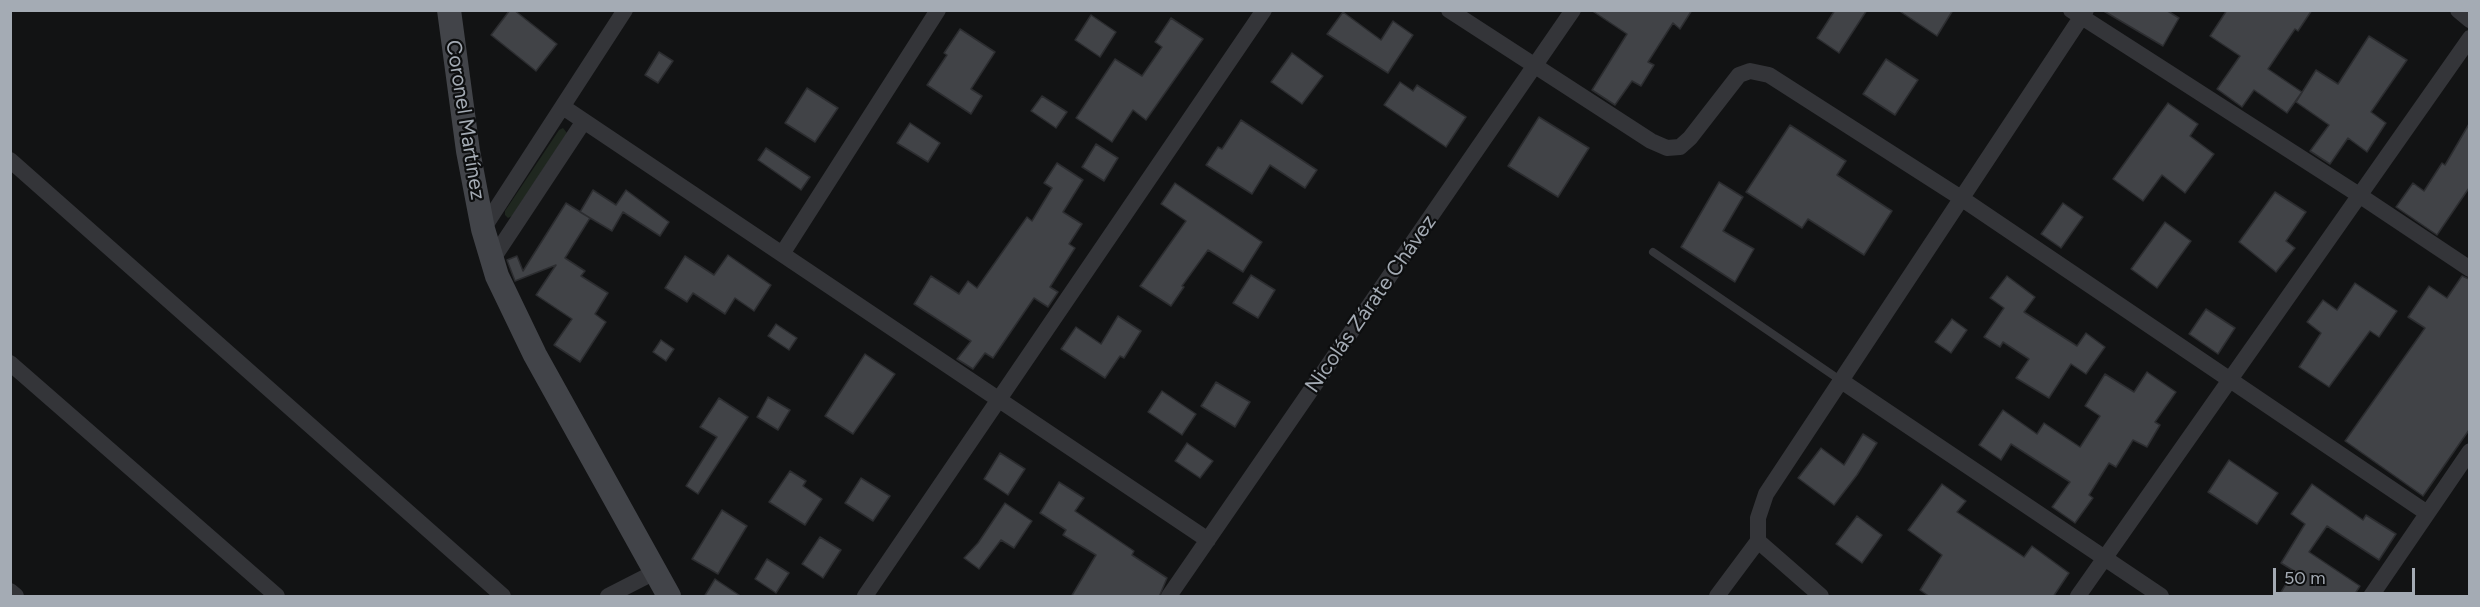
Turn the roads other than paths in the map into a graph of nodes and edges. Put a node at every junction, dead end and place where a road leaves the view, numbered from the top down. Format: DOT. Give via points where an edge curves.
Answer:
graph roads {
  1 [pos="449,10"];
  2 [pos="626,10"];
  3 [pos="938,10"];
  4 [pos="1264,10"];
  5 [pos="1449,10"];
  6 [pos="1573,10"];
  7 [pos="2458,10"];
  8 [pos="2079,13"];
  9 [pos="2469,20"];
  10 [pos="2469,38"];
  11 [pos="1534,66"];
  12 [pos="562,107"];
  13 [pos="584,121"];
  14 [pos="10,160"];
  15 [pos="2359,195"];
  16 [pos="1961,198"];
  17 [pos="483,229"];
  18 [pos="1653,252"];
  19 [pos="782,254"];
  20 [pos="492,260"];
  21 [pos="2469,269"];
  22 [pos="10,363"];
  23 [pos="2230,379"];
  24 [pos="1840,380"];
  25 [pos="1000,400"];
  26 [pos="2469,451"];
  27 [pos="2427,513"];
  28 [pos="1208,540"];
  29 [pos="1758,541"];
  30 [pos="2105,557"];
  31 [pos="655,572"];
  32 [pos="10,591"];
  33 [pos="16,597"];
  34 [pos="277,597"];
  35 [pos="503,597"];
  36 [pos="608,597"];
  37 [pos="669,597"];
  38 [pos="865,597"];
  39 [pos="1169,597"];
  40 [pos="1717,597"];
  41 [pos="1821,597"];
  42 [pos="2078,597"];
  43 [pos="2162,597"];
  44 [pos="2371,597"];
  1 -- 17 [label="main road, Coronel Martínez"];
  2 -- 12 [label="street"];
  3 -- 19 [label="street"];
  4 -- 25 [label="street"];
  5 -- 11 [label="street"];
  6 -- 11 [label="street, Nicolás Zárate Chávez"];
  7 -- 9 [label="street"];
  8 -- 15 [label="street"];
  8 -- 16 [label="street"];
  10 -- 15 [label="street"];
  11 -- 16 [label="street" via="1666,148 1680,147 1690,138 1739,75 1750,71 1769,75"];
  11 -- 28 [label="street, Nicolás Zárate Chávez"];
  12 -- 13 [label="street"];
  12 -- 17 [label="street"];
  13 -- 19 [label="street"];
  13 -- 20 [label="street"];
  14 -- 35 [label="street"];
  15 -- 21 [label="street"];
  15 -- 23 [label="street"];
  16 -- 23 [label="street"];
  16 -- 24 [label="street"];
  17 -- 20 [label="main road, Coronel Martínez"];
  18 -- 24 [label="lane"];
  19 -- 25 [label="street"];
  20 -- 31 [label="main road, Coronel Martínez" via="535,355"];
  22 -- 34 [label="street"];
  23 -- 27 [label="street"];
  23 -- 30 [label="street"];
  24 -- 29 [label="street" via="1766,494 1758,518"];
  24 -- 30 [label="street"];
  25 -- 28 [label="street"];
  25 -- 38 [label="street"];
  26 -- 27 [label="street"];
  27 -- 44 [label="street"];
  28 -- 39 [label="street, Nicolás Zárate Chávez"];
  29 -- 40 [label="street"];
  29 -- 41 [label="street"];
  30 -- 42 [label="street"];
  30 -- 43 [label="street"];
  31 -- 36 [label="street"];
  31 -- 37 [label="main road"];
  32 -- 33 [label="street"];
}
